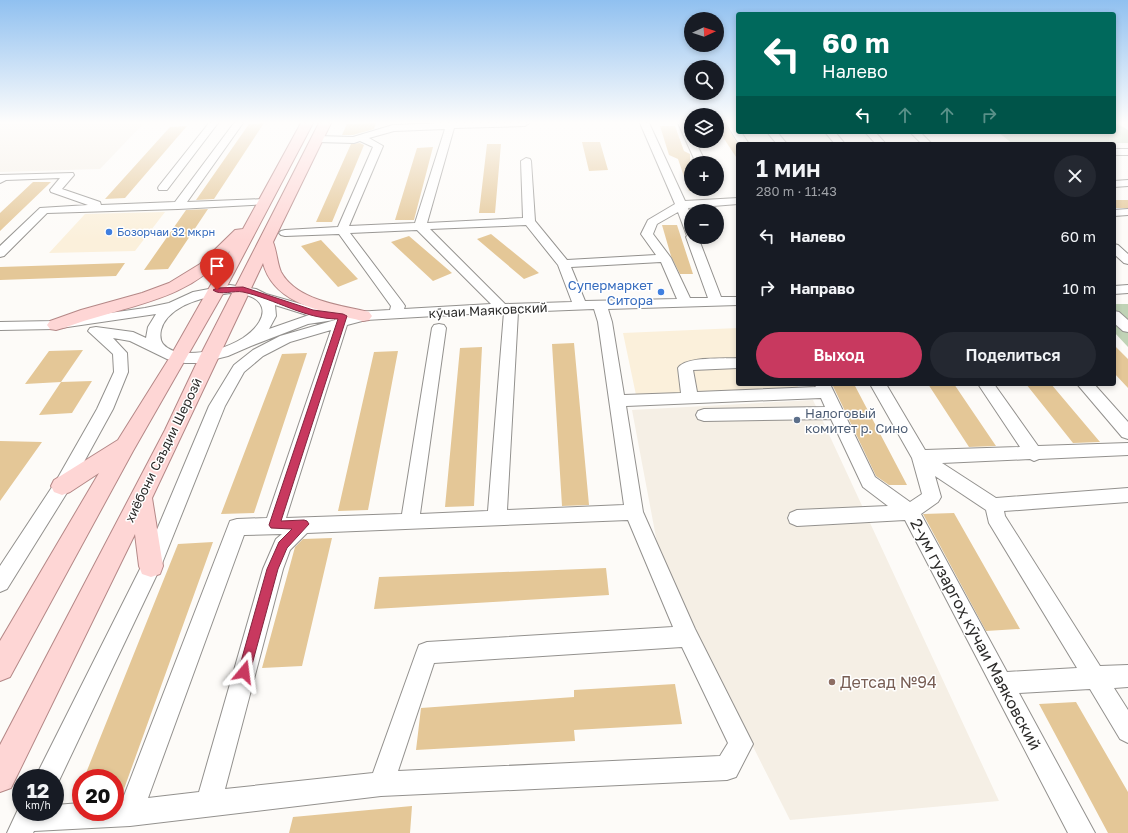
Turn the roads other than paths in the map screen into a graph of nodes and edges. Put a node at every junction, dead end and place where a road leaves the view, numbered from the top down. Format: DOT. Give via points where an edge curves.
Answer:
graph roads {
  1 [pos="526,161"];
  2 [pos="183,162"];
  3 [pos="210,162"];
  4 [pos="293,162"];
  5 [pos="302,162"];
  6 [pos="371,162"];
  7 [pos="439,162"];
  8 [pos="662,162"];
  9 [pos="1,178"];
  10 [pos="1128,183"];
  11 [pos="1116,184"];
  12 [pos="163,188"];
  13 [pos="716,196"];
  14 [pos="719,201"];
  15 [pos="736,201"];
  16 [pos="264,202"];
  17 [pos="681,205"];
  18 [pos="178,206"];
  19 [pos="108,208"];
  20 [pos="1128,212"];
  21 [pos="684,213"];
  22 [pos="1116,213"];
  23 [pos="255,220"];
  24 [pos="529,221"];
  25 [pos="420,226"];
  26 [pos="342,230"];
  27 [pos="285,233"];
  28 [pos="266,243"];
  29 [pos="695,244"];
  30 [pos="1116,250"];
  31 [pos="0,253"];
  32 [pos="665,258"];
  33 [pos="1128,260"];
  34 [pos="564,264"];
  35 [pos="1128,289"];
  36 [pos="217,290"];
  37 [pos="243,290"];
  38 [pos="1116,290"];
  39 [pos="263,297"];
  40 [pos="736,301"];
  41 [pos="716,302"];
  42 [pos="685,303"];
  43 [pos="176,305"];
  44 [pos="580,306"];
  45 [pos="600,306"];
  46 [pos="505,308"];
  47 [pos="396,314"];
  48 [pos="363,316"];
  49 [pos="1116,317"];
  50 [pos="340,318"];
  51 [pos="55,325"];
  52 [pos="0,326"];
  53 [pos="439,328"];
  54 [pos="1128,328"];
  55 [pos="96,332"];
  56 [pos="244,343"];
  57 [pos="161,351"];
  58 [pos="209,356"];
  59 [pos="179,357"];
  60 [pos="736,363"];
  61 [pos="879,386"];
  62 [pos="987,386"];
  63 [pos="1088,386"];
  64 [pos="824,388"];
  65 [pos="690,398"];
  66 [pos="617,401"];
  67 [pos="836,413"];
  68 [pos="704,415"];
  69 [pos="1128,433"];
  70 [pos="126,445"];
  71 [pos="1128,450"];
  72 [pos="1034,454"];
  73 [pos="920,457"];
  74 [pos="62,486"];
  75 [pos="1128,495"];
  76 [pos="141,496"];
  77 [pos="994,506"];
  78 [pos="634,512"];
  79 [pos="910,512"];
  80 [pos="497,518"];
  81 [pos="798,518"];
  82 [pos="410,522"];
  83 [pos="304,524"];
  84 [pos="274,525"];
  85 [pos="151,566"];
  86 [pos="0,583"];
  87 [pos="688,636"];
  88 [pos="0,667"];
  89 [pos="1128,676"];
  90 [pos="1095,678"];
  91 [pos="1002,683"];
  92 [pos="1128,731"];
  93 [pos="50,769"];
  94 [pos="0,777"];
  95 [pos="381,784"];
  96 [pos="208,804"];
  97 [pos="130,813"];
  98 [pos="64,816"];
  99 [pos="1082,833"];
  1 -- 24 [label="street"];
  2 -- 12 [label="street"];
  3 -- 18 [label="street"];
  4 -- 16 [label="main road"];
  5 -- 28 [label="main road, хиёбони Саъдии Шерозӣ"];
  6 -- 26 [label="street"];
  7 -- 25 [label="street"];
  8 -- 17 [label="street"];
  9 -- 19 [label="street" via="69,175 55,190"];
  10 -- 11 [label="street"];
  13 -- 14 [label="street"];
  14 -- 15 [label="street"];
  14 -- 17 [label="street"];
  16 -- 18 [label="street"];
  16 -- 23 [label="main road"];
  17 -- 21 [label="street"];
  17 -- 32 [label="street" via="652,222 647,234"];
  18 -- 19 [label="street"];
  19 -- 31 [label="street" via="44,210"];
  20 -- 22 [label="street"];
  23 -- 36 [label="main road"];
  23 -- 51 [label="main road" via="200,272 175,286"];
  24 -- 25 [label="street"];
  24 -- 34 [label="street"];
  25 -- 26 [label="street"];
  25 -- 46 [label="street"];
  26 -- 27 [label="street"];
  26 -- 47 [label="street" via="398,306"];
  28 -- 37 [label="main road, хиёбони Саъдии Шерозӣ"];
  28 -- 48 [label="main road" via="274,272 298,297 328,309"];
  29 -- 41 [label="street"];
  30 -- 33 [label="street"];
  32 -- 34 [label="street"];
  32 -- 42 [label="street"];
  34 -- 44 [label="street"];
  35 -- 38 [label="street"];
  36 -- 37 [label="street"];
  36 -- 43 [label="street" via="189,298"];
  36 -- 59 [label="main road"];
  37 -- 39 [label="street"];
  37 -- 58 [label="main road, хиёбони Саъдии Шерозӣ"];
  39 -- 50 [label="street"];
  39 -- 56 [label="street" via="269,304 270,313 266,324 258,334"];
  40 -- 41 [label="street, кӯчаи Маяковский"];
  41 -- 42 [label="street, кӯчаи Маяковский"];
  42 -- 45 [label="street, кӯчаи Маяковский"];
  43 -- 51 [label="street"];
  43 -- 57 [label="street" via="156,324 154,343"];
  44 -- 45 [label="street, кӯчаи Маяковский"];
  44 -- 46 [label="street, кӯчаи Маяковский"];
  45 -- 66 [label="street" via="605,322"];
  46 -- 47 [label="street, кӯчаи Маяковский"];
  46 -- 80 [label="street"];
  47 -- 48 [label="street, кӯчаи Маяковский"];
  48 -- 50 [label="street, кӯчаи Маяковский"];
  49 -- 54 [label="street"];
  50 -- 56 [label="street" via="306,320"];
  50 -- 84 [label="street"];
  50 -- 85 [label="street" via="285,339 258,353 239,369 217,406"];
  51 -- 52 [label="street"];
  51 -- 55 [label="street"];
  53 -- 82 [label="street"];
  55 -- 57 [label="street" via="133,337"];
  55 -- 74 [label="street" via="120,353 121,372 105,410"];
  56 -- 58 [label="street"];
  57 -- 59 [label="street"];
  58 -- 59 [label="street"];
  58 -- 76 [label="main road, хиёбони Саъдии Шерозӣ"];
  59 -- 70 [label="main road"];
  60 -- 65 [label="street" via="691,365 685,368"];
  61 -- 73 [label="street"];
  62 -- 72 [label="street"];
  63 -- 69 [label="street"];
  64 -- 65 [label="street"];
  64 -- 67 [label="street, 2-ум гузаргоҳ кӯчаи Маяковский"];
  65 -- 66 [label="street"];
  66 -- 78 [label="street"];
  67 -- 68 [label="street"];
  67 -- 79 [label="street, 2-ум гузаргоҳ кӯчаи Маяковский" via="869,482"];
  70 -- 74 [label="main road"];
  70 -- 88 [label="main road"];
  71 -- 72 [label="street"];
  72 -- 73 [label="street"];
  73 -- 77 [label="street"];
  73 -- 79 [label="street" via="932,497"];
  74 -- 86 [label="street"];
  75 -- 77 [label="street"];
  76 -- 85 [label="main road"];
  76 -- 94 [label="main road, хиёбони Саъдии Шерозӣ"];
  77 -- 90 [label="street" via="996,518"];
  78 -- 80 [label="street"];
  78 -- 87 [label="street"];
  79 -- 81 [label="street"];
  79 -- 91 [label="street, 2-ум гузаргоҳ кӯчаи Маяковский"];
  80 -- 82 [label="street"];
  82 -- 83 [label="street"];
  83 -- 84 [label="street"];
  83 -- 96 [label="street" via="283,545 273,569"];
  84 -- 97 [label="street" via="237,527"];
  85 -- 93 [label="street"];
  87 -- 95 [label="street" via="427,652"];
  87 -- 95 [label="street" via="742,744 727,768"];
  89 -- 90 [label="street"];
  90 -- 91 [label="street"];
  90 -- 92 [label="street"];
  91 -- 99 [label="street, 2-ум гузаргоҳ кӯчаи Маяковский"];
  95 -- 96 [label="street"];
  96 -- 97 [label="street"];
  97 -- 98 [label="street"];
}
